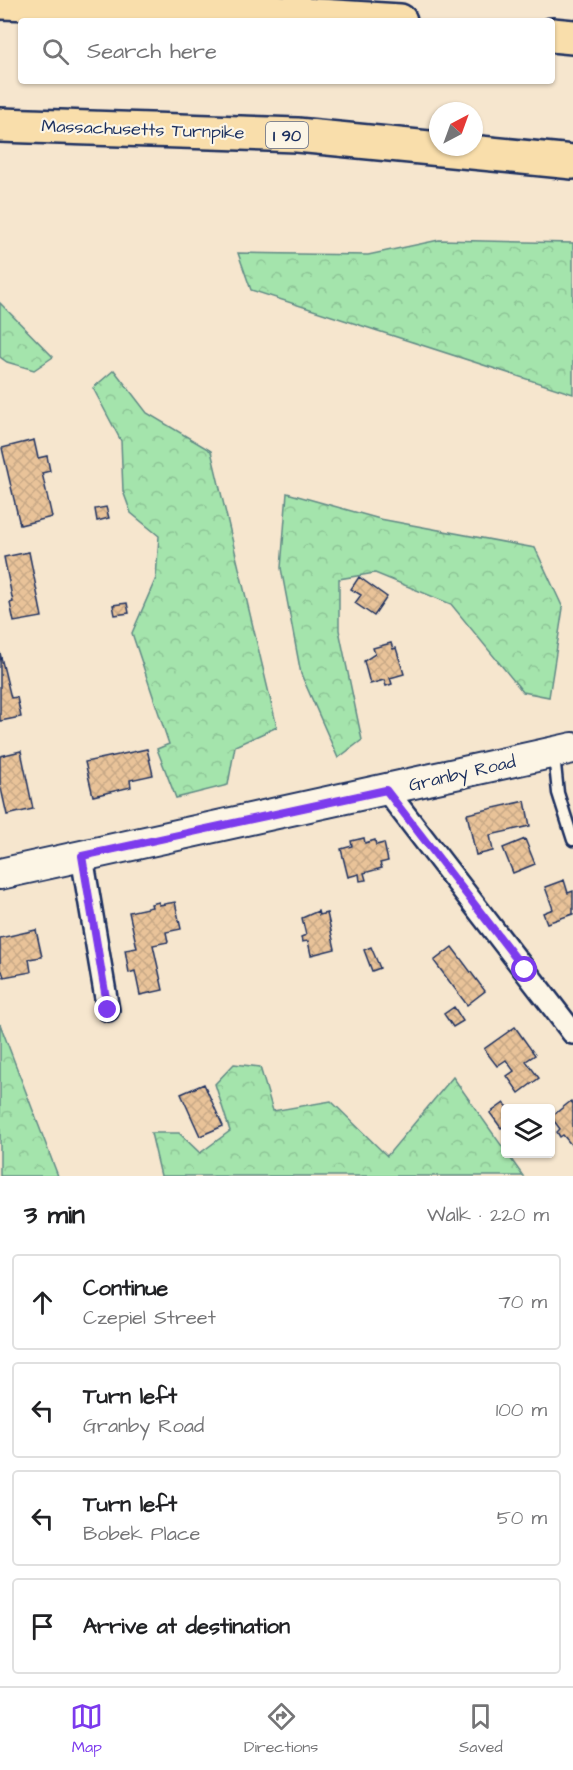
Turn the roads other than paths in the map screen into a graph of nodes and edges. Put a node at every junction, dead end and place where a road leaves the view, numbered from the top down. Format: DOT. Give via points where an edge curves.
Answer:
graph roads {
  1 [pos="0,2"];
  2 [pos="351,18"];
  3 [pos="555,35"];
  4 [pos="573,37"];
  5 [pos="0,125"];
  6 [pos="573,162"];
  7 [pos="563,750"];
  8 [pos="386,790"];
  9 [pos="573,840"];
  10 [pos="82,856"];
  11 [pos="0,874"];
  12 [pos="108,1010"];
  13 [pos="573,1033"];
  1 -- 2 [label="highway"];
  3 -- 4 [label="highway"];
  5 -- 6 [label="highway, Massachusetts Turnpike / I 90" via="297,135"];
  7 -- 8 [label="main road, Granby Road"];
  7 -- 9 [label="lane" via="558,793"];
  8 -- 10 [label="main road, Granby Road"];
  8 -- 13 [label="street"];
  10 -- 11 [label="main road, Granby Road"];
  10 -- 12 [label="street"];
}
